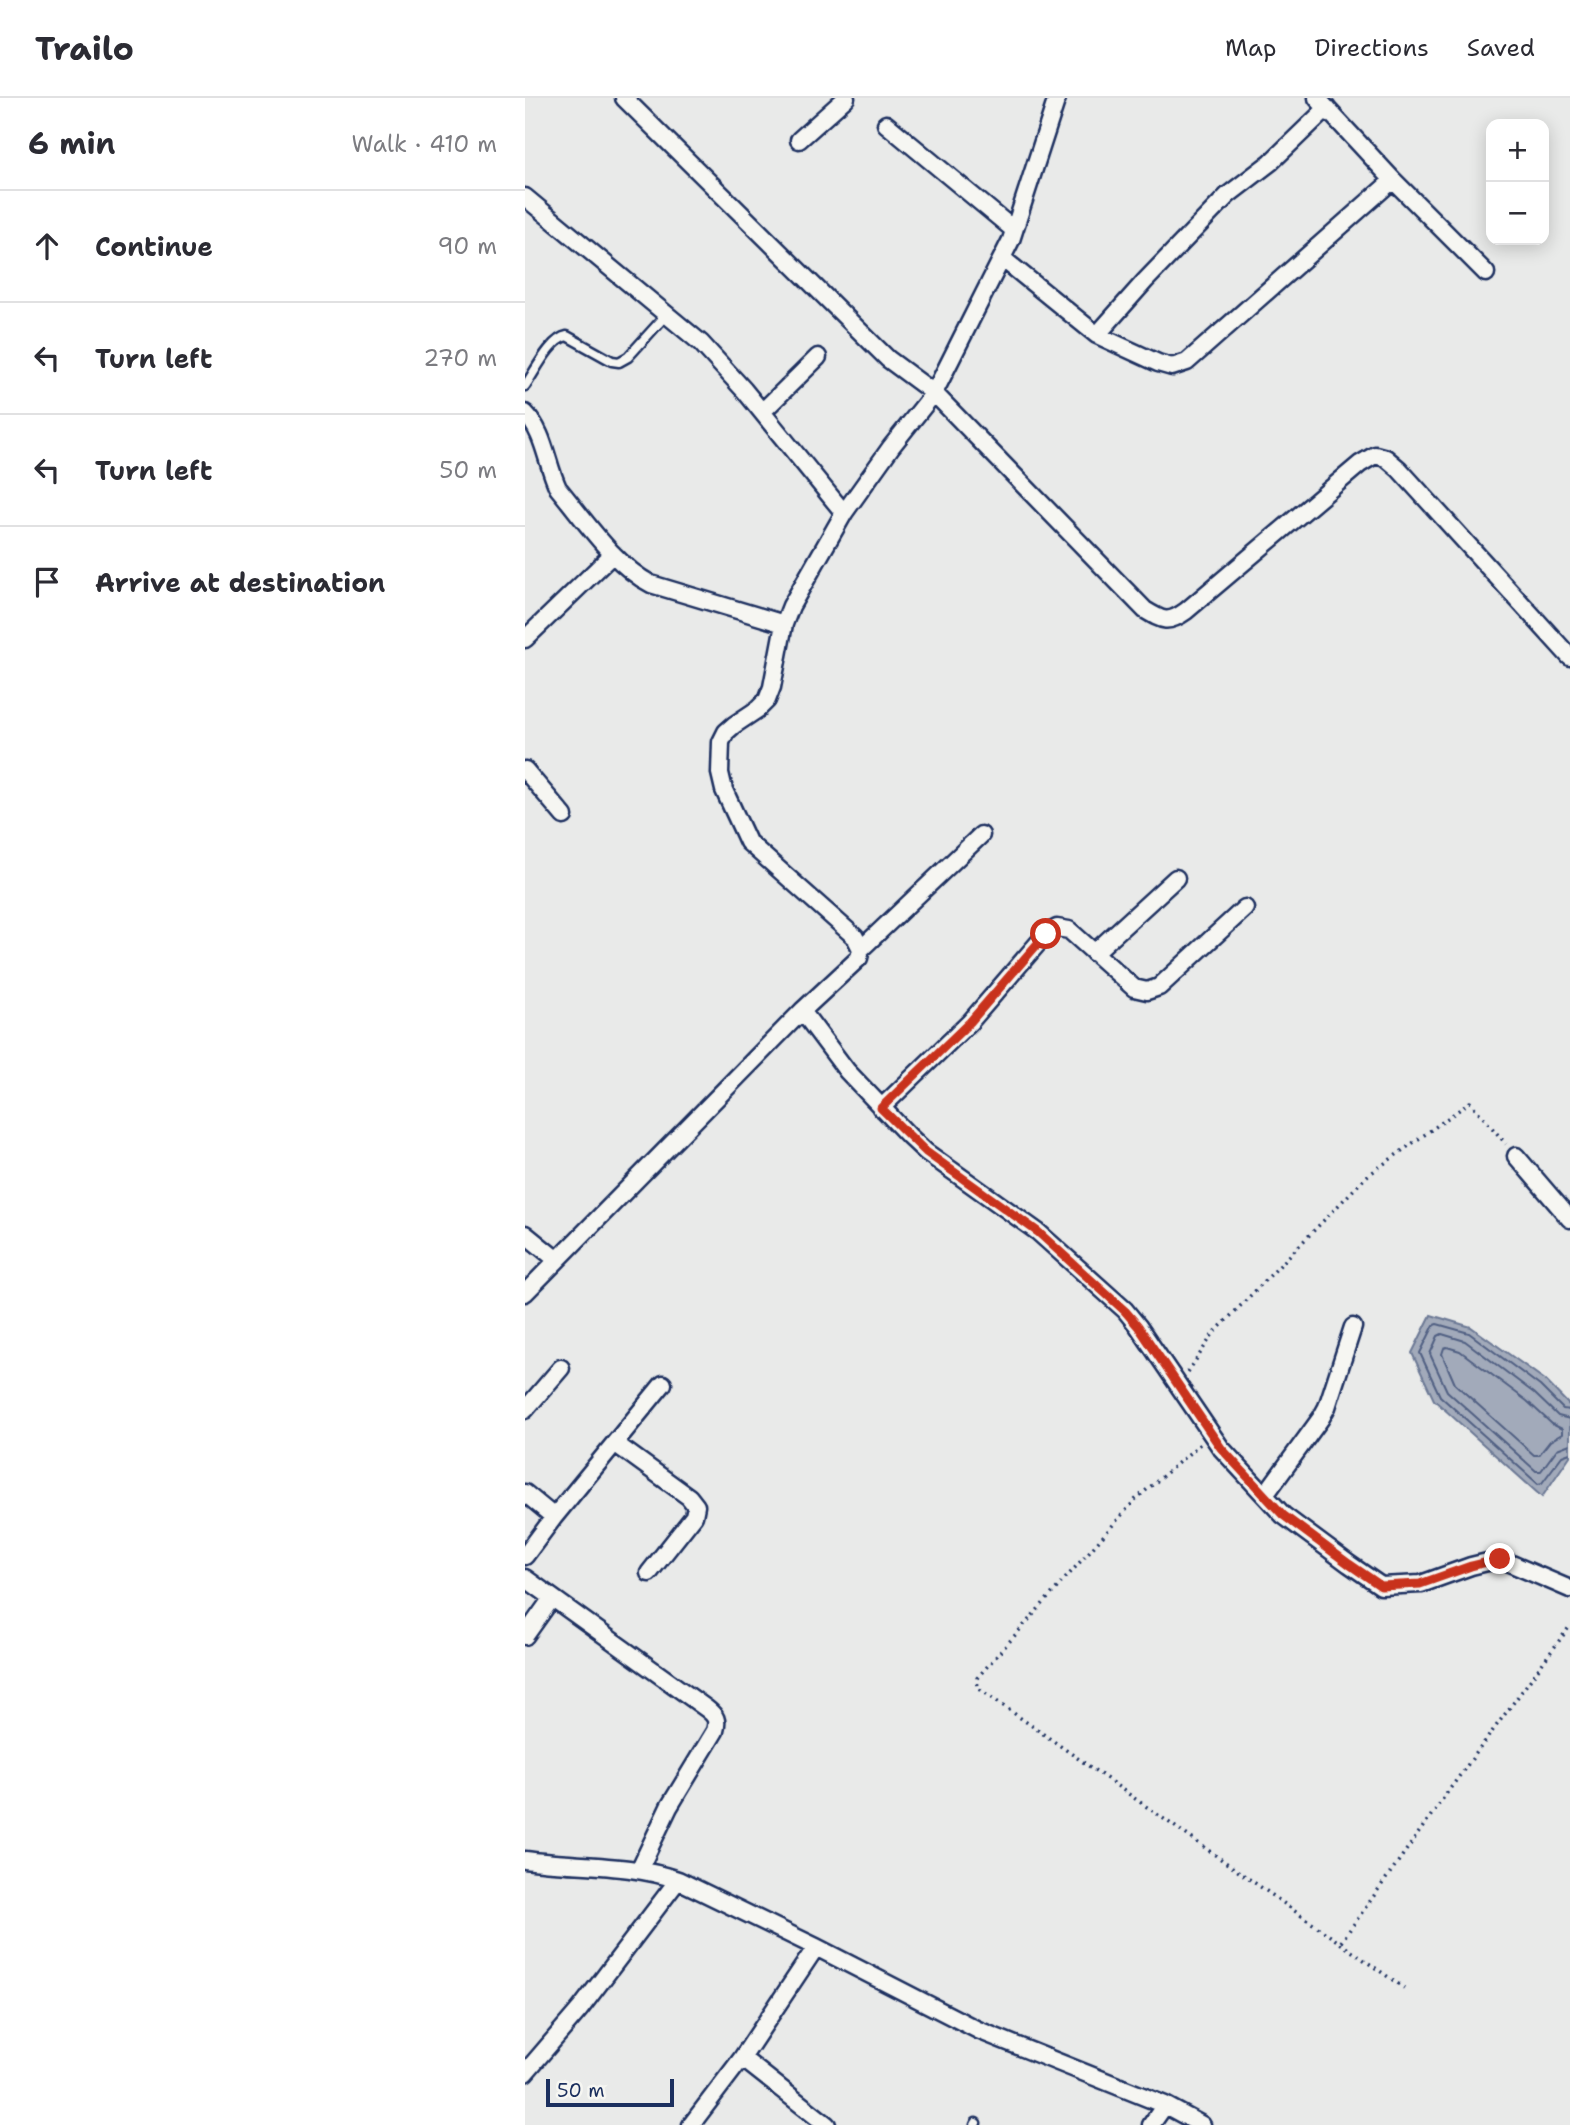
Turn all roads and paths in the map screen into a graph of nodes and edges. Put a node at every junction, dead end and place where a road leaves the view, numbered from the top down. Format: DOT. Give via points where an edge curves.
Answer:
graph roads {
  1 [pos="624,98"];
  2 [pos="846,98"];
  3 [pos="1057,98"];
  4 [pos="1322,103"];
  5 [pos="886,124"];
  6 [pos="799,140"];
  7 [pos="1393,180"];
  8 [pos="525,197"];
  9 [pos="1014,230"];
  10 [pos="1002,258"];
  11 [pos="1486,273"];
  12 [pos="667,314"];
  13 [pos="1097,335"];
  14 [pos="818,357"];
  15 [pos="525,386"];
  16 [pos="934,393"];
  17 [pos="762,412"];
  18 [pos="525,413"];
  19 [pos="845,513"];
  20 [pos="613,554"];
  21 [pos="784,624"];
  22 [pos="525,639"];
  23 [pos="1570,657"];
  24 [pos="525,770"];
  25 [pos="564,816"];
  26 [pos="981,835"];
  27 [pos="1175,878"];
  28 [pos="1245,908"];
  29 [pos="861,948"];
  30 [pos="1094,953"];
  31 [pos="802,1011"];
  32 [pos="881,1108"];
  33 [pos="1516,1156"];
  34 [pos="1570,1219"];
  35 [pos="525,1234"];
  36 [pos="557,1260"];
  37 [pos="525,1293"];
  38 [pos="1353,1327"];
  39 [pos="561,1368"];
  40 [pos="663,1384"];
  41 [pos="1178,1385"];
  42 [pos="525,1410"];
  43 [pos="1212,1434"];
  44 [pos="616,1444"];
  45 [pos="525,1493"];
  46 [pos="1265,1495"];
  47 [pos="554,1517"];
  48 [pos="525,1556"];
  49 [pos="649,1573"];
  50 [pos="525,1578"];
  51 [pos="1570,1589"];
  52 [pos="552,1598"];
  53 [pos="1570,1626"];
  54 [pos="525,1636"];
  55 [pos="525,1860"];
  56 [pos="639,1870"];
  57 [pos="678,1880"];
  58 [pos="1341,1942"];
  59 [pos="816,1947"];
  60 [pos="1404,1988"];
  61 [pos="742,2058"];
  62 [pos="525,2073"];
  63 [pos="1165,2105"];
  64 [pos="691,2125"];
  65 [pos="827,2125"];
  66 [pos="1151,2125"];
  67 [pos="1202,2125"];
  1 -- 16 [label="street" via="888,359"];
  2 -- 6 [label="street"];
  3 -- 9 [label="street"];
  4 -- 7 [label="street"];
  4 -- 13 [label="street" via="1271,162 1228,195"];
  5 -- 9 [label="street"];
  7 -- 11 [label="street"];
  7 -- 13 [label="street" via="1187,362 1172,367 1158,363"];
  8 -- 12 [label="street"];
  9 -- 10 [label="street"];
  10 -- 13 [label="street"];
  10 -- 16 [label="street"];
  12 -- 15 [label="lane" via="619,362 567,336 560,337"];
  12 -- 17 [label="street" via="701,343"];
  14 -- 17 [label="street"];
  16 -- 19 [label="street"];
  16 -- 23 [label="street" via="1145,610 1161,620 1175,619 1186,611 1375,455 1399,469"];
  17 -- 19 [label="street"];
  18 -- 20 [label="street" via="541,437 558,488"];
  19 -- 21 [label="street"];
  20 -- 21 [label="street" via="651,584"];
  20 -- 22 [label="street"];
  21 -- 29 [label="street" via="767,700 726,732 722,742 724,790 748,842 855,937"];
  24 -- 25 [label="street"];
  26 -- 29 [label="street"];
  27 -- 30 [label="street"];
  28 -- 30 [label="street" via="1159,987 1147,991 1134,988"];
  29 -- 31 [label="street" via="859,958"];
  30 -- 32 [label="street" via="1069,930 1057,928 1046,934 970,1022"];
  31 -- 32 [label="street"];
  31 -- 36 [label="street"];
  32 -- 41 [label="street" via="926,1152 1038,1232 1125,1311"];
  33 -- 34 [label="street"];
  33 -- 41 [label="path" via="1470,1102 1367,1176 1213,1335"];
  35 -- 36 [label="street"];
  36 -- 37 [label="street"];
  38 -- 46 [label="street" via="1321,1418"];
  39 -- 42 [label="street"];
  40 -- 44 [label="street"];
  41 -- 43 [label="street"];
  43 -- 46 [label="street"];
  43 -- 58 [label="path" via="1136,1499 977,1678 978,1688"];
  44 -- 47 [label="street"];
  44 -- 49 [label="street" via="696,1506 694,1516"];
  45 -- 47 [label="street"];
  46 -- 51 [label="street" via="1283,1515 1381,1586 1420,1584 1500,1559"];
  47 -- 48 [label="street"];
  50 -- 52 [label="street"];
  52 -- 54 [label="street"];
  52 -- 56 [label="street" via="715,1715 715,1731 661,1821"];
  53 -- 58 [label="path"];
  55 -- 56 [label="street"];
  56 -- 57 [label="street"];
  57 -- 59 [label="street"];
  57 -- 62 [label="street"];
  58 -- 60 [label="path"];
  59 -- 61 [label="street"];
  59 -- 63 [label="street" via="978,2030"];
  61 -- 64 [label="street"];
  61 -- 65 [label="street"];
  63 -- 66 [label="street"];
  63 -- 67 [label="street"];
}
